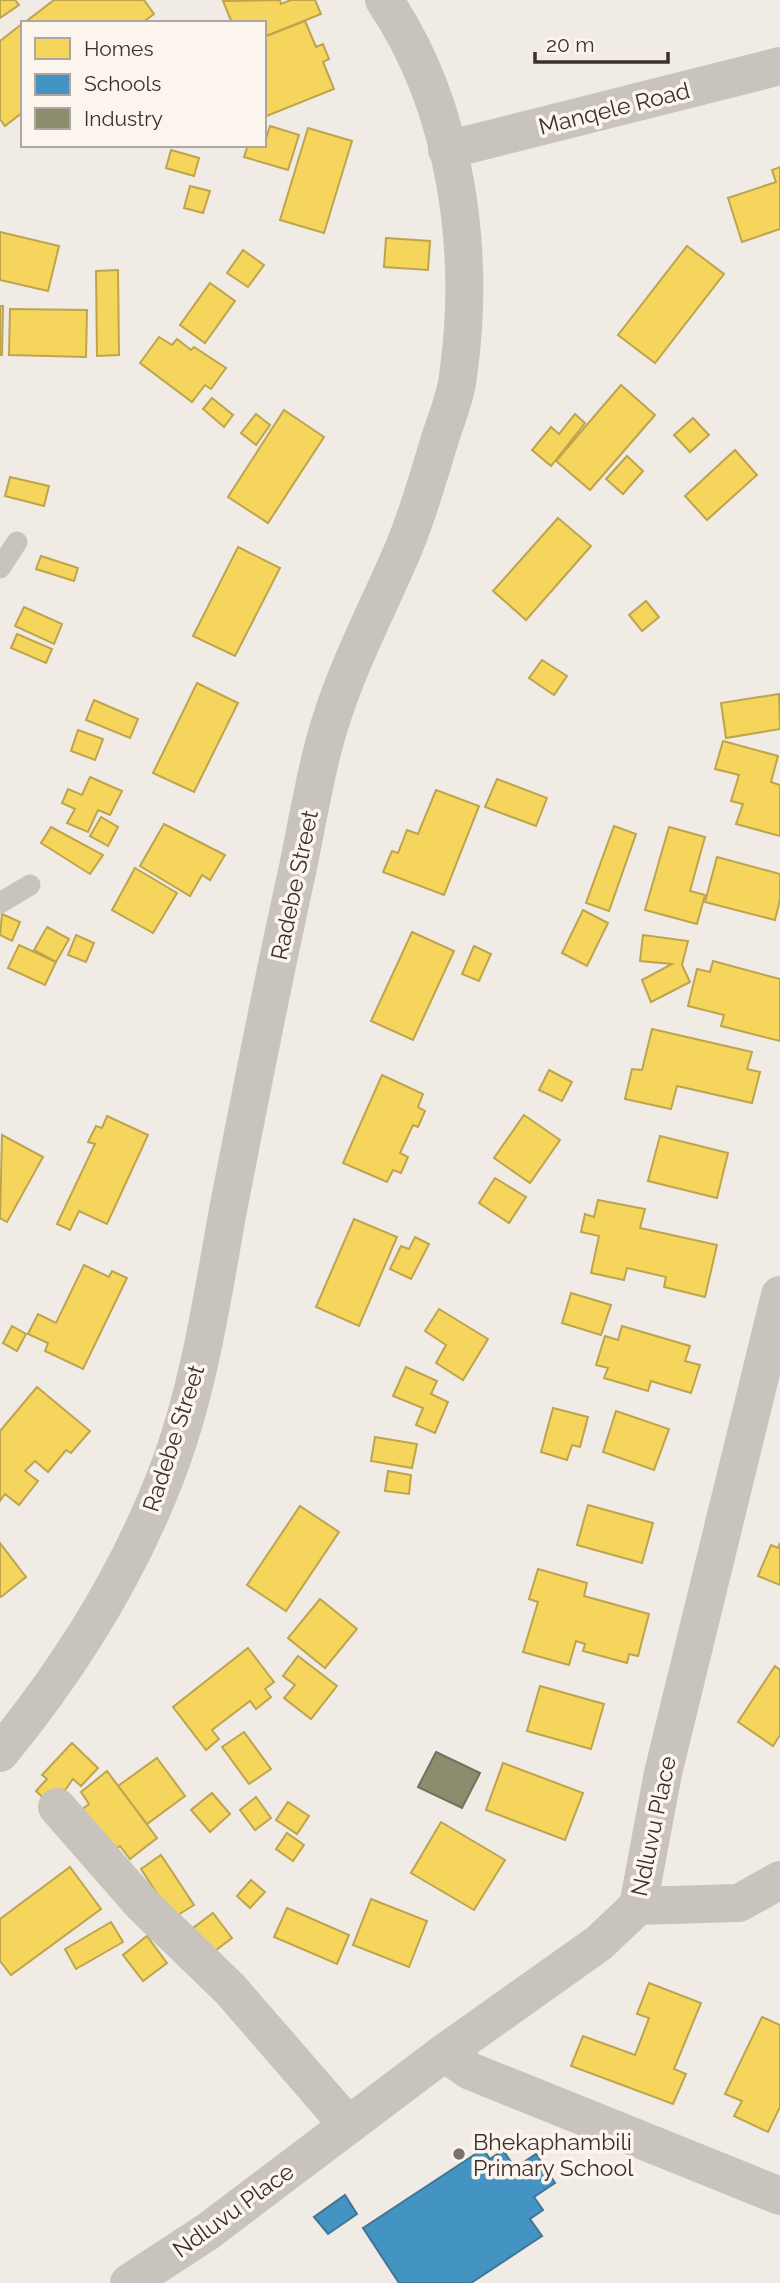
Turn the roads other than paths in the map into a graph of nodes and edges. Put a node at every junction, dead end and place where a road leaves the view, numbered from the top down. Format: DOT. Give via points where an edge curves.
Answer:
graph roads {
  1 [pos="384,0"];
  2 [pos="780,66"];
  3 [pos="447,150"];
  4 [pos="17,542"];
  5 [pos="0,568"];
  6 [pos="30,885"];
  7 [pos="0,903"];
  8 [pos="780,1295"];
  9 [pos="0,1753"];
  10 [pos="57,1807"];
  11 [pos="780,1880"];
  12 [pos="638,1906"];
  13 [pos="444,2053"];
  14 [pos="348,2125"];
  15 [pos="780,2196"];
  16 [pos="129,2283"];
  1 -- 3 [label="street, Radebe Street" via="427,76"];
  2 -- 3 [label="street, Manqele Road"];
  3 -- 9 [label="street, Radebe Street" via="460,217 464,290 458,380 406,543 351,659 324,743 195,1385 167,1471 128,1558 61,1672"];
  4 -- 5 [label="lane"];
  6 -- 7 [label="lane"];
  8 -- 12 [label="street, Ndluvu Place" via="663,1773"];
  10 -- 14 [label="street" via="141,1903 230,1989"];
  11 -- 12 [label="street" via="739,1903"];
  12 -- 13 [label="street, Ndluvu Place" via="599,1943"];
  13 -- 14 [label="street, Ndluvu Place"];
  13 -- 15 [label="street" via="470,2071"];
  14 -- 16 [label="street, Ndluvu Place" via="206,2232"];
}
